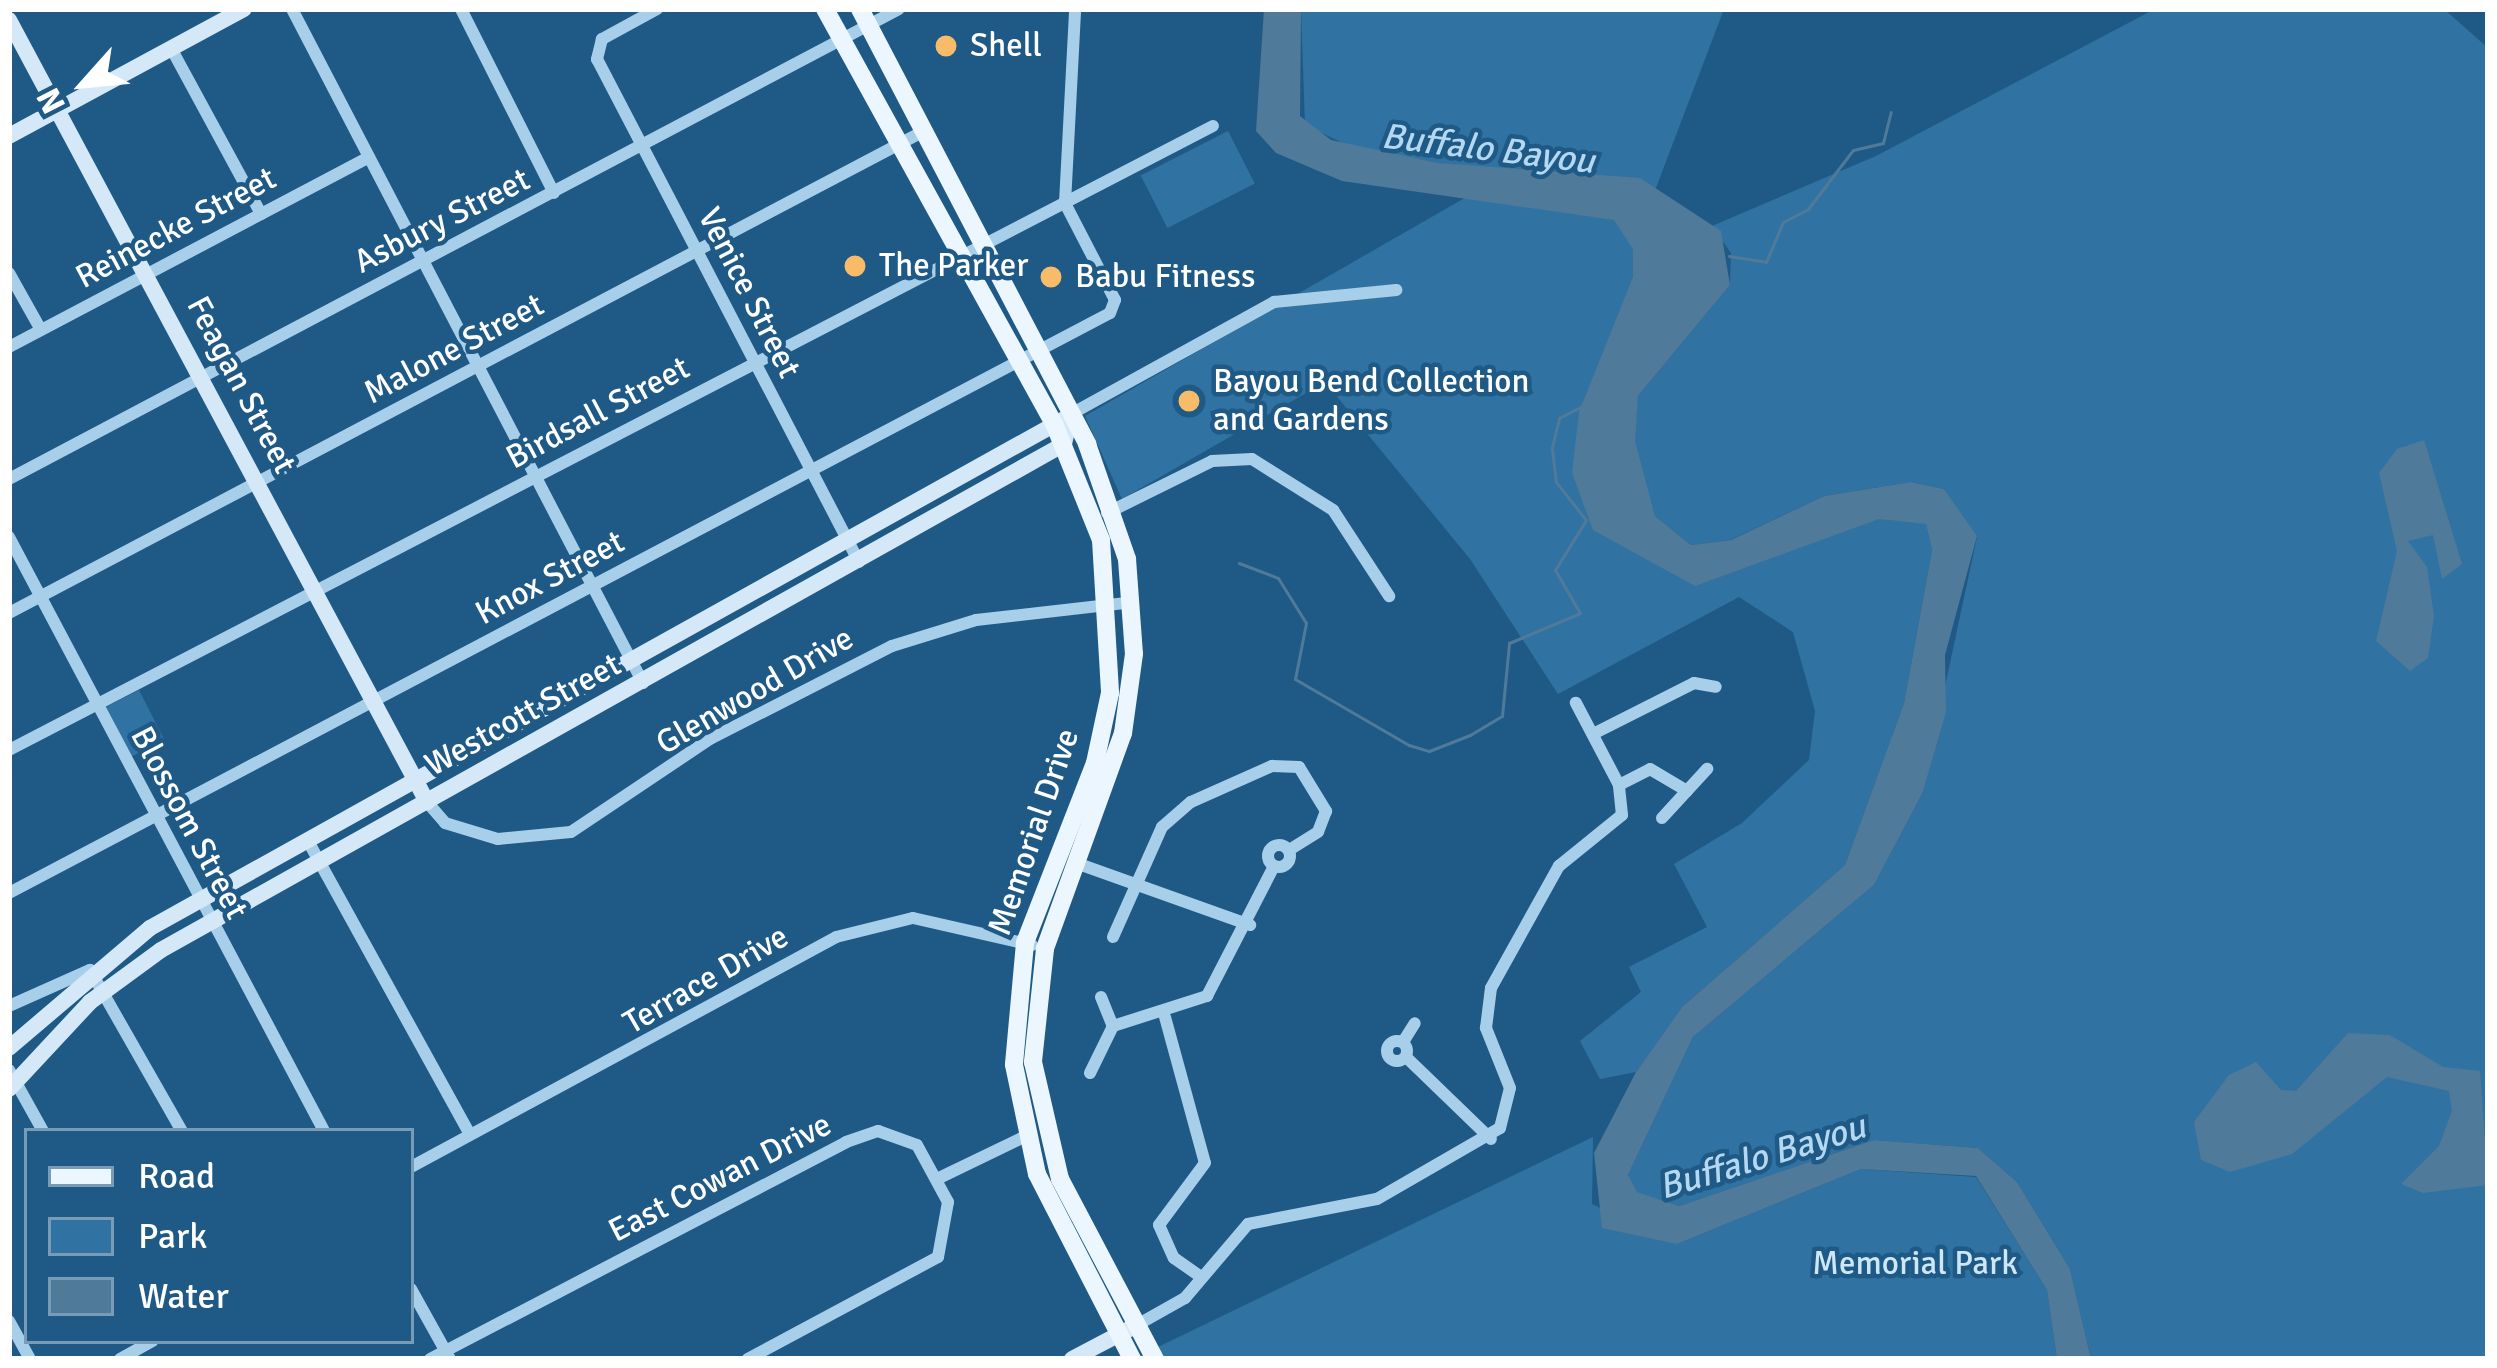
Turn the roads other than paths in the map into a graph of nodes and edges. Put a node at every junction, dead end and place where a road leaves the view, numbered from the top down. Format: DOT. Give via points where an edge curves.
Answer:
graph roads {
  1 [pos="244,9"];
  2 [pos="292,9"];
  3 [pos="461,9"];
  4 [pos="657,9"];
  5 [pos="825,9"];
  6 [pos="899,9"];
  7 [pos="1075,9"];
  8 [pos="864,17"];
  9 [pos="9,20"];
  10 [pos="841,40"];
  11 [pos="171,48"];
  12 [pos="58,109"];
  13 [pos="1213,126"];
  14 [pos="924,131"];
  15 [pos="9,136"];
  16 [pos="897,146"];
  17 [pos="643,147"];
  18 [pos="369,158"];
  19 [pos="554,194"];
  20 [pos="1065,203"];
  21 [pos="261,214"];
  22 [pos="983,245"];
  23 [pos="698,252"];
  24 [pos="955,256"];
  25 [pos="422,262"];
  26 [pos="9,273"];
  27 [pos="149,274"];
  28 [pos="1396,290"];
  29 [pos="41,330"];
  30 [pos="9,347"];
  31 [pos="1040,350"];
  32 [pos="754,362"];
  33 [pos="1017,363"];
  34 [pos="478,367"];
  35 [pos="203,377"];
  36 [pos="1063,420"];
  37 [pos="1064,444"];
  38 [pos="812,472"];
  39 [pos="536,475"];
  40 [pos="9,478"];
  41 [pos="258,482"];
  42 [pos="945,488"];
  43 [pos="956,507"];
  44 [pos="1104,514"];
  45 [pos="9,537"];
  46 [pos="848,541"];
  47 [pos="860,563"];
  48 [pos="593,586"];
  49 [pos="314,591"];
  50 [pos="1389,596"];
  51 [pos="40,597"];
  52 [pos="1132,602"];
  53 [pos="1112,604"];
  54 [pos="9,613"];
  55 [pos="632,662"];
  56 [pos="643,683"];
  57 [pos="1110,685"];
  58 [pos="1716,687"];
  59 [pos="373,701"];
  60 [pos="1576,703"];
  61 [pos="96,705"];
  62 [pos="1593,734"];
  63 [pos="1120,746"];
  64 [pos="9,750"];
  65 [pos="1707,769"];
  66 [pos="415,781"];
  67 [pos="1619,785"];
  68 [pos="1687,791"];
  69 [pos="427,802"];
  70 [pos="153,815"];
  71 [pos="1662,818"];
  72 [pos="308,841"];
  73 [pos="1067,860"];
  74 [pos="319,862"];
  75 [pos="1133,891"];
  76 [pos="9,893"];
  77 [pos="199,900"];
  78 [pos="210,921"];
  79 [pos="1250,925"];
  80 [pos="1114,937"];
  81 [pos="1024,943"];
  82 [pos="1045,949"];
  83 [pos="90,970"];
  84 [pos="104,991"];
  85 [pos="1101,997"];
  86 [pos="9,1006"];
  87 [pos="1165,1017"];
  88 [pos="1023,1020"];
  89 [pos="1415,1023"];
  90 [pos="1113,1026"];
  91 [pos="9,1048"];
  92 [pos="1090,1073"];
  93 [pos="11,1080"];
  94 [pos="41,1128"];
  95 [pos="180,1128"];
  96 [pos="322,1128"];
  97 [pos="470,1135"];
  98 [pos="1026,1136"];
  99 [pos="1491,1139"];
  100 [pos="414,1165"];
  101 [pos="939,1178"];
  102 [pos="1060,1179"];
  103 [pos="1200,1276"];
  104 [pos="414,1294"];
  105 [pos="9,1321"];
  106 [pos="1128,1330"];
  107 [pos="147,1344"];
  108 [pos="447,1355"];
  109 [pos="30,1359"];
  110 [pos="120,1359"];
  111 [pos="430,1359"];
  112 [pos="748,1359"];
  113 [pos="1072,1359"];
  114 [pos="1132,1359"];
  115 [pos="1155,1359"];
  1 -- 11 [label="main road"];
  2 -- 18 [label="street"];
  3 -- 19 [label="street"];
  4 -- 17 [label="street, Venice Street" via="595,45"];
  5 -- 10 [label="main road, Memorial Drive"];
  6 -- 8 [label="street, Asbury Street"];
  7 -- 20 [label="street"];
  8 -- 10 [label="street, Asbury Street"];
  8 -- 14 [label="main road, Memorial Drive"];
  9 -- 12 [label="main road, Feagan Street"];
  10 -- 16 [label="main road, Memorial Drive"];
  10 -- 17 [label="street, Asbury Street"];
  11 -- 12 [label="main road"];
  11 -- 21 [label="street"];
  12 -- 15 [label="main road"];
  12 -- 27 [label="main road, Feagan Street"];
  13 -- 20 [label="street, Birdsall Street"];
  14 -- 16 [label="street, Malone Street"];
  14 -- 22 [label="main road, Memorial Drive"];
  16 -- 23 [label="street, Malone Street"];
  16 -- 24 [label="main road, Memorial Drive"];
  17 -- 19 [label="street, Asbury Street"];
  17 -- 23 [label="street, Venice Street"];
  18 -- 21 [label="street, Reinecke Street"];
  18 -- 25 [label="street"];
  19 -- 25 [label="street, Asbury Street"];
  20 -- 22 [label="street, Birdsall Street"];
  20 -- 31 [label="street, Knox Street" via="1115,308"];
  21 -- 27 [label="street, Reinecke Street"];
  22 -- 24 [label="street, Birdsall Street"];
  22 -- 31 [label="main road, Memorial Drive"];
  23 -- 32 [label="street, Venice Street"];
  23 -- 34 [label="street, Malone Street"];
  24 -- 32 [label="street, Birdsall Street"];
  24 -- 33 [label="main road, Memorial Drive"];
  25 -- 34 [label="street"];
  25 -- 35 [label="street, Asbury Street"];
  26 -- 29 [label="street"];
  27 -- 29 [label="street, Reinecke Street"];
  27 -- 35 [label="main road, Feagan Street"];
  28 -- 36 [label="street, Westcott Street" via="1274,302"];
  29 -- 30 [label="street, Reinecke Street"];
  31 -- 33 [label="street, Knox Street"];
  31 -- 36 [label="main road, Memorial Drive"];
  32 -- 38 [label="street, Venice Street"];
  32 -- 39 [label="street, Birdsall Street"];
  33 -- 36 [label="main road, Memorial Drive"];
  33 -- 38 [label="street, Knox Street"];
  34 -- 39 [label="street"];
  34 -- 41 [label="street, Malone Street"];
  35 -- 40 [label="street, Asbury Street"];
  35 -- 41 [label="main road, Feagan Street"];
  36 -- 37 [label="main road, Memorial Drive"];
  36 -- 42 [label="main road, Westcott Street"];
  36 -- 44 [label="main road, Memorial Drive"];
  37 -- 43 [label="main road, Westcott Street"];
  37 -- 44 [label="main road, Memorial Drive"];
  38 -- 46 [label="street, Venice Street"];
  38 -- 48 [label="street, Knox Street"];
  39 -- 48 [label="street"];
  39 -- 49 [label="street, Birdsall Street"];
  41 -- 49 [label="main road, Feagan Street"];
  41 -- 51 [label="street, Malone Street"];
  42 -- 43 [label="main road"];
  42 -- 46 [label="main road, Westcott Street"];
  43 -- 47 [label="main road, Westcott Street"];
  44 -- 50 [label="street" via="1212,461 1252,459 1333,510"];
  44 -- 52 [label="main road, Memorial Drive"];
  44 -- 53 [label="main road, Memorial Drive"];
  45 -- 51 [label="street, Blossom Street"];
  46 -- 47 [label="street, Venice Street"];
  46 -- 55 [label="main road, Westcott Street"];
  47 -- 56 [label="main road, Westcott Street"];
  48 -- 55 [label="street"];
  48 -- 59 [label="street, Knox Street"];
  49 -- 59 [label="main road, Feagan Street"];
  49 -- 61 [label="street, Birdsall Street"];
  51 -- 54 [label="street, Malone Street"];
  51 -- 61 [label="street, Blossom Street"];
  52 -- 53 [label="street, Glenwood Drive"];
  52 -- 63 [label="main road, Memorial Drive"];
  53 -- 57 [label="main road, Memorial Drive"];
  53 -- 69 [label="street, Glenwood Drive" via="976,620 892,646 710,740 571,832 498,839 445,823"];
  55 -- 56 [label="street"];
  55 -- 66 [label="main road, Westcott Street"];
  56 -- 69 [label="main road, Westcott Street"];
  57 -- 63 [label="main road"];
  57 -- 73 [label="main road, Memorial Drive"];
  58 -- 62 [label="street" via="1694,683"];
  59 -- 66 [label="main road, Feagan Street"];
  59 -- 70 [label="street, Knox Street"];
  60 -- 62 [label="street"];
  61 -- 64 [label="street, Birdsall Street"];
  61 -- 70 [label="street, Blossom Street"];
  62 -- 67 [label="street"];
  63 -- 73 [label="main road, Memorial Drive"];
  65 -- 68 [label="street"];
  66 -- 69 [label="main road, Feagan Street"];
  66 -- 72 [label="main road, Westcott Street"];
  67 -- 68 [label="street" via="1650,769"];
  67 -- 99 [label="street" via="1618,821 1558,866 1491,988 1486,1028 1511,1103"];
  68 -- 71 [label="street"];
  69 -- 74 [label="main road, Westcott Street"];
  70 -- 76 [label="street, Knox Street"];
  70 -- 77 [label="street, Blossom Street"];
  72 -- 74 [label="street"];
  72 -- 77 [label="main road, Westcott Street"];
  73 -- 75 [label="street"];
  73 -- 81 [label="main road, Memorial Drive"];
  73 -- 82 [label="main road, Memorial Drive"];
  74 -- 78 [label="main road, Westcott Street"];
  74 -- 97 [label="street"];
  75 -- 79 [label="street"];
  75 -- 79 [label="street" via="1176,812 1285,764 1325,801 1318,832 1274,866"];
  75 -- 80 [label="street"];
  77 -- 78 [label="street, Blossom Street"];
  77 -- 83 [label="main road, Westcott Street"];
  78 -- 84 [label="main road, Westcott Street"];
  78 -- 96 [label="street, Blossom Street"];
  79 -- 87 [label="street" via="1219,985"];
  81 -- 82 [label="street, Terrace Drive"];
  81 -- 88 [label="main road, Memorial Drive"];
  81 -- 97 [label="street, Terrace Drive" via="914,918 836,937"];
  82 -- 88 [label="main road, Memorial Drive"];
  83 -- 84 [label="street"];
  83 -- 86 [label="street"];
  83 -- 91 [label="main road, Westcott Street"];
  84 -- 93 [label="main road, Westcott Street"];
  84 -- 95 [label="street"];
  85 -- 90 [label="street"];
  87 -- 90 [label="street"];
  87 -- 103 [label="street" via="1205,1163 1159,1225 1174,1258"];
  88 -- 98 [label="main road, Memorial Drive"];
  88 -- 102 [label="main road, Memorial Drive"];
  89 -- 99 [label="street" via="1404,1050"];
  90 -- 92 [label="street"];
  93 -- 94 [label="street"];
  97 -- 100 [label="street, Terrace Drive"];
  98 -- 101 [label="street"];
  98 -- 102 [label="main road"];
  98 -- 106 [label="main road, Memorial Drive"];
  99 -- 103 [label="street" via="1377,1199 1248,1224"];
  101 -- 108 [label="street, East Cowan Drive" via="917,1145 867,1133"];
  101 -- 112 [label="street" via="951,1226 938,1257"];
  102 -- 106 [label="main road, Memorial Drive"];
  103 -- 106 [label="street"];
  104 -- 108 [label="street"];
  105 -- 109 [label="street"];
  106 -- 113 [label="main road"];
  106 -- 114 [label="main road, Memorial Drive"];
  106 -- 115 [label="main road, Memorial Drive"];
  107 -- 110 [label="street"];
  108 -- 111 [label="street, East Cowan Drive"];
}
